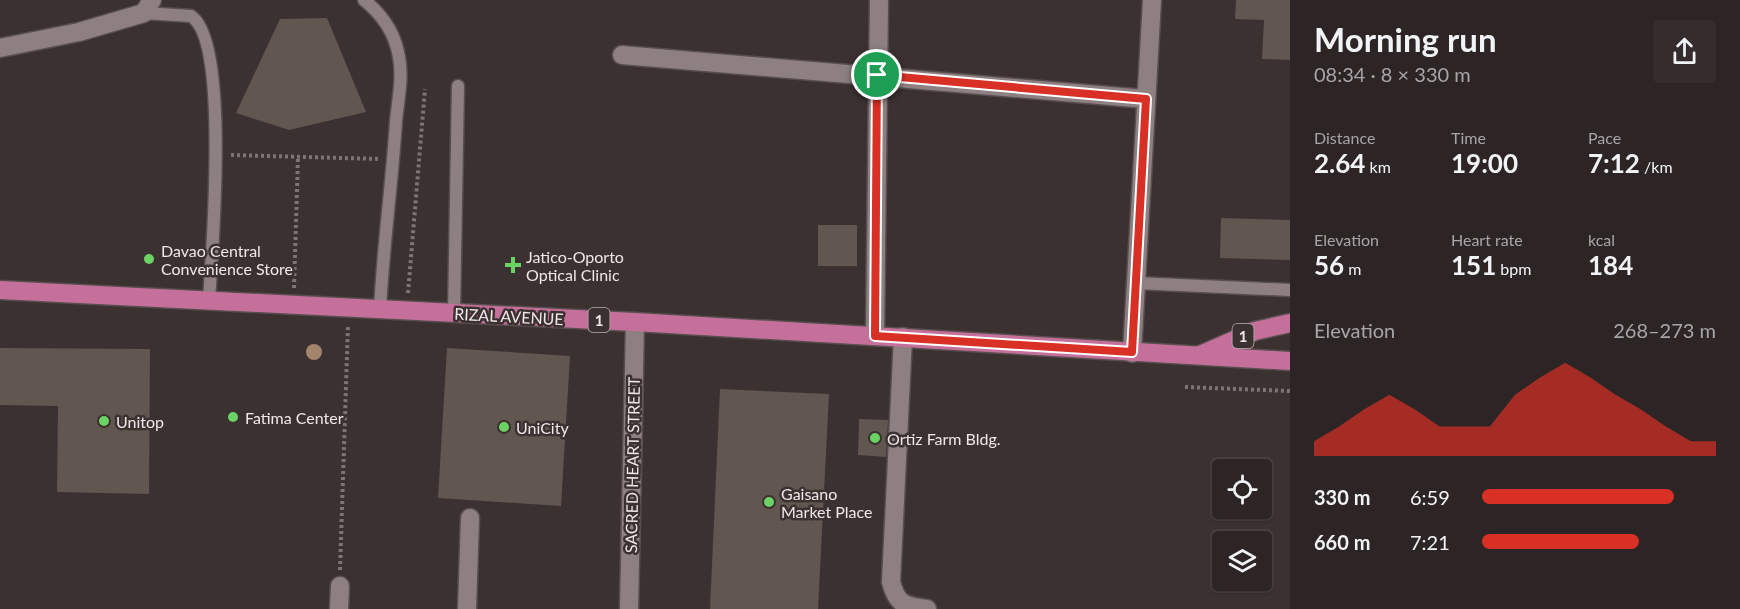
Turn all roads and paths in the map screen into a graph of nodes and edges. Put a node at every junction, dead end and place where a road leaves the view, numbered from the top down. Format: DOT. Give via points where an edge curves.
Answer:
graph roads {
  1 [pos="364,0"];
  2 [pos="879,0"];
  3 [pos="1152,0"];
  4 [pos="148,7"];
  5 [pos="0,48"];
  6 [pos="622,55"];
  7 [pos="877,75"];
  8 [pos="458,86"];
  9 [pos="425,89"];
  10 [pos="1146,99"];
  11 [pos="215,154"];
  12 [pos="298,157"];
  13 [pos="394,160"];
  14 [pos="295,265"];
  15 [pos="1136,283"];
  16 [pos="0,290"];
  17 [pos="1290,290"];
  18 [pos="210,300"];
  19 [pos="348,308"];
  20 [pos="380,310"];
  21 [pos="406,312"];
  22 [pos="454,314"];
  23 [pos="635,322"];
  24 [pos="1290,323"];
  25 [pos="875,336"];
  26 [pos="903,337"];
  27 [pos="1132,352"];
  28 [pos="1198,356"];
  29 [pos="1290,361"];
  30 [pos="1185,387"];
  31 [pos="1290,391"];
  32 [pos="470,518"];
  33 [pos="340,586"];
  34 [pos="339,609"];
  35 [pos="467,609"];
  36 [pos="629,609"];
  37 [pos="927,609"];
  1 -- 13 [label="lane" via="380,13 400,58"];
  2 -- 7 [label="street"];
  3 -- 10 [label="street"];
  4 -- 5 [label="street" via="79,32"];
  4 -- 11 [label="lane" via="189,15 202,28 212,63"];
  6 -- 7 [label="street"];
  7 -- 10 [label="street"];
  7 -- 25 [label="street"];
  8 -- 22 [label="lane"];
  9 -- 21 [label="path"];
  10 -- 15 [label="street"];
  11 -- 12 [label="path"];
  11 -- 18 [label="lane"];
  12 -- 13 [label="path"];
  12 -- 14 [label="path"];
  13 -- 20 [label="lane"];
  15 -- 17 [label="lane"];
  15 -- 27 [label="street"];
  16 -- 18 [label="main road, RIZAL AVENUE / 1"];
  18 -- 19 [label="main road, RIZAL AVENUE / 1"];
  19 -- 20 [label="main road, RIZAL AVENUE / 1"];
  19 -- 33 [label="path"];
  20 -- 21 [label="main road, RIZAL AVENUE / 1"];
  21 -- 22 [label="main road, RIZAL AVENUE / 1"];
  22 -- 23 [label="main road, RIZAL AVENUE / 1"];
  23 -- 25 [label="main road, RIZAL AVENUE / 1"];
  23 -- 36 [label="street, SACRED HEART STREET"];
  24 -- 28 [label="main road, RIZAL AVENUE / 1" via="1255,331"];
  25 -- 26 [label="main road, RIZAL AVENUE / 1"];
  26 -- 27 [label="main road, RIZAL AVENUE / 1"];
  26 -- 37 [label="street" via="891,582 900,601"];
  27 -- 28 [label="main road, RIZAL AVENUE / 1"];
  28 -- 29 [label="main road, RIZAL AVENUE / 1"];
  30 -- 31 [label="path"];
  32 -- 35 [label="street"];
  33 -- 34 [label="street"];
}
